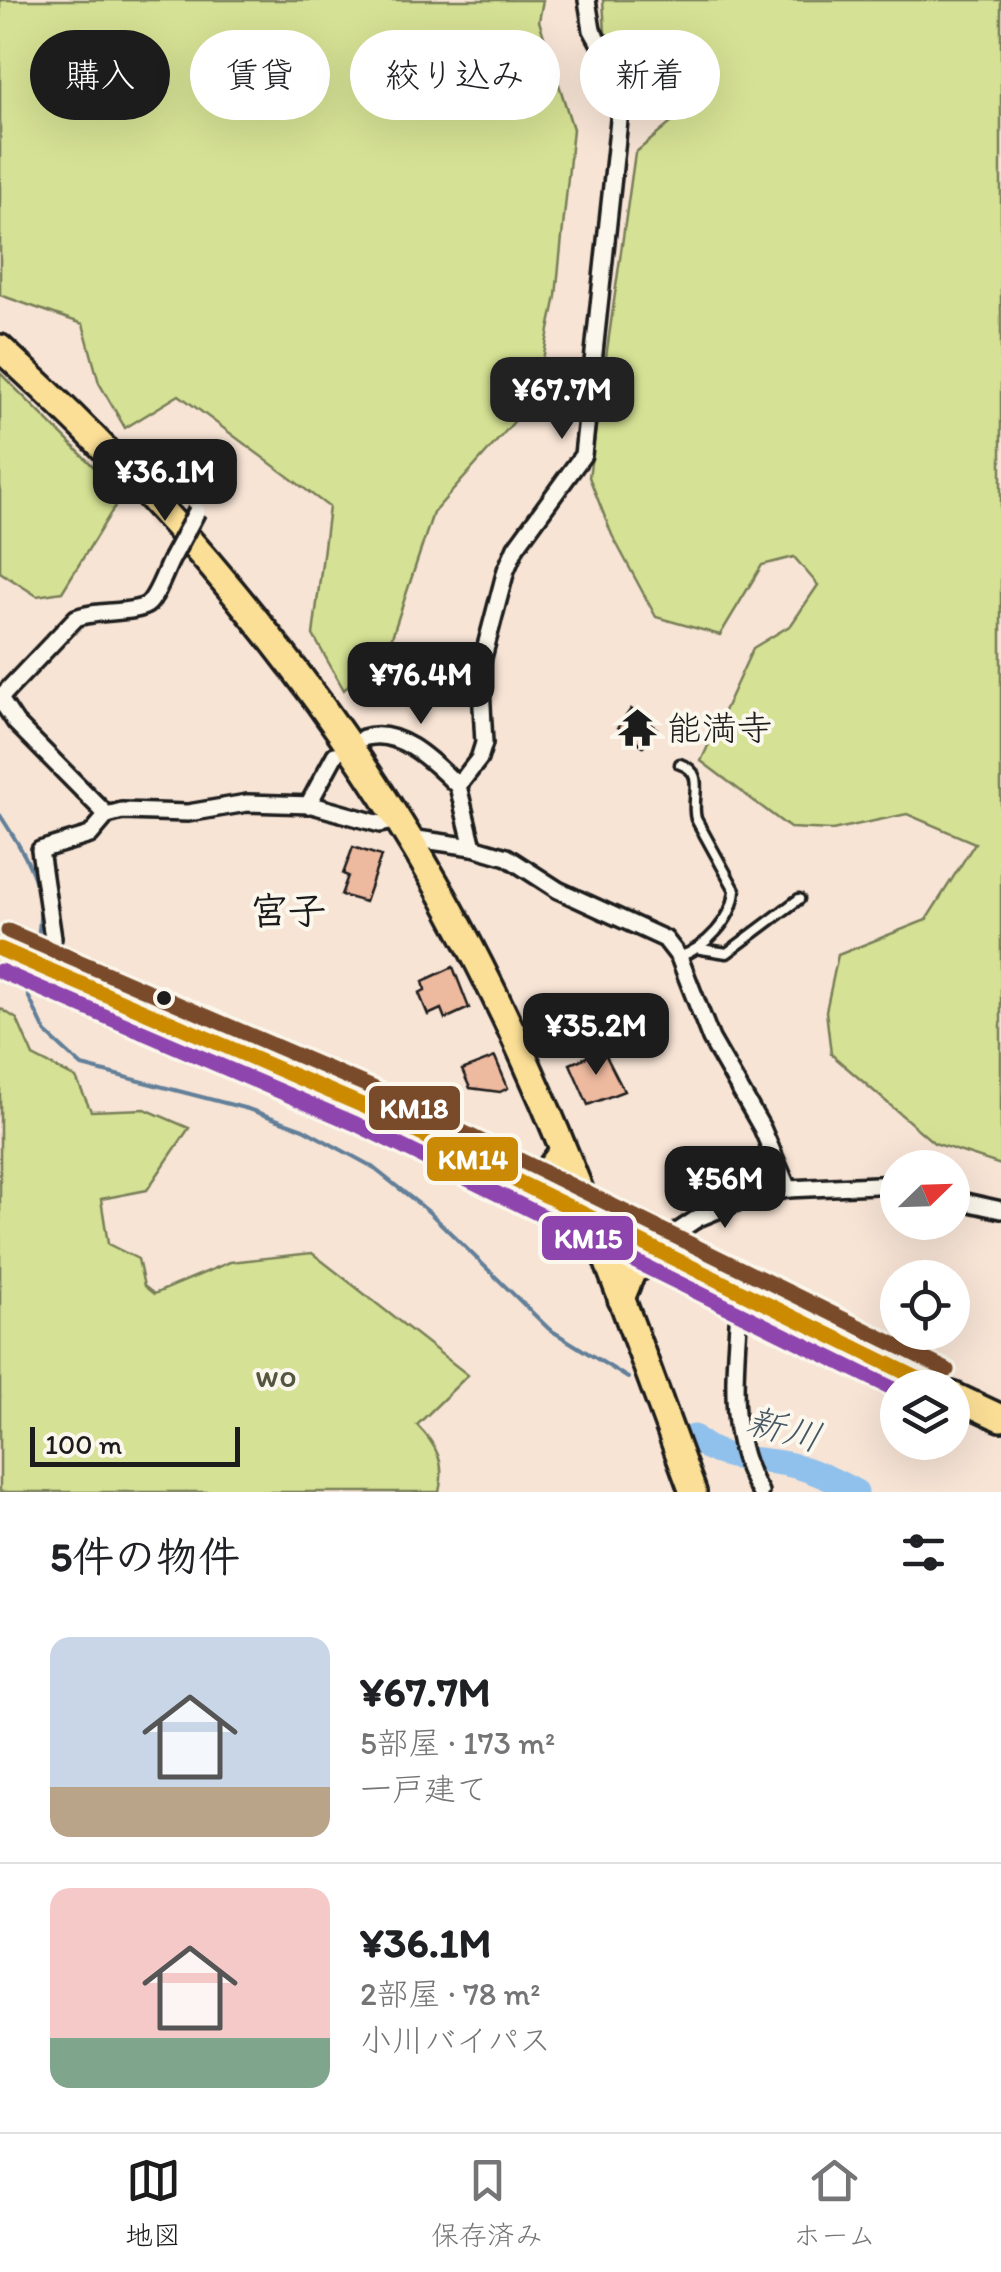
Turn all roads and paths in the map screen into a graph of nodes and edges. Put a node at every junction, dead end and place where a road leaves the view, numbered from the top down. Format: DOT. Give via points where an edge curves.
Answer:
graph roads {
  1 [pos="588,0"];
  2 [pos="0,348"];
  3 [pos="201,505"];
  4 [pos="0,698"];
  5 [pos="363,738"];
  6 [pos="336,755"];
  7 [pos="680,764"];
  8 [pos="458,786"];
  9 [pos="308,806"];
  10 [pos="107,815"];
  11 [pos="405,829"];
  12 [pos="473,846"];
  13 [pos="799,899"];
  14 [pos="0,949"];
  15 [pos="701,949"];
  16 [pos="679,957"];
  17 [pos="43,970"];
  18 [pos="563,1152"];
  19 [pos="515,1181"];
  20 [pos="880,1185"];
  21 [pos="788,1189"];
  22 [pos="970,1202"];
  23 [pos="1001,1210"];
  24 [pos="592,1221"];
  25 [pos="652,1248"];
  26 [pos="678,1261"];
  27 [pos="740,1291"];
  28 [pos="621,1299"];
  29 [pos="901,1370"];
  30 [pos="970,1403"];
  31 [pos="1001,1418"];
  32 [pos="693,1492"];
  33 [pos="760,1492"];
  1 -- 8 [label="street" via="620,110 583,455 506,570 480,669 484,742"];
  2 -- 11 [label="main road" via="180,530 298,675"];
  3 -- 4 [label="street, bridge" via="148,604 76,618"];
  4 -- 10 [label="street" via="16,723"];
  5 -- 8 [label="street" via="382,734 402,742"];
  6 -- 9 [label="street"];
  7 -- 15 [label="lane" via="696,774 696,820 735,890 727,914"];
  8 -- 12 [label="street"];
  9 -- 10 [label="street" via="247,803"];
  9 -- 11 [label="street"];
  10 -- 17 [label="street" via="90,835 40,850 53,938"];
  11 -- 12 [label="street"];
  11 -- 18 [label="main road" via="481,967"];
  12 -- 16 [label="street" via="665,939"];
  13 -- 15 [label="lane" via="727,954"];
  14 -- 17 [label="main road"];
  15 -- 16 [label="lane"];
  16 -- 21 [label="street" via="710,1039 762,1128"];
  17 -- 19 [label="main road" via="364,1106"];
  18 -- 19 [label="main road" via="543,1177"];
  18 -- 24 [label="main road"];
  19 -- 24 [label="main road"];
  20 -- 21 [label="street"];
  21 -- 25 [label="street" via="698,1218"];
  22 -- 23 [label="street"];
  24 -- 25 [label="main road"];
  24 -- 28 [label="main road"];
  25 -- 26 [label="main road"];
  26 -- 27 [label="main road"];
  26 -- 28 [label="main road" via="633,1270"];
  27 -- 29 [label="main road"];
  27 -- 33 [label="street" via="734,1417"];
  28 -- 32 [label="main road"];
  30 -- 31 [label="main road"];
}
